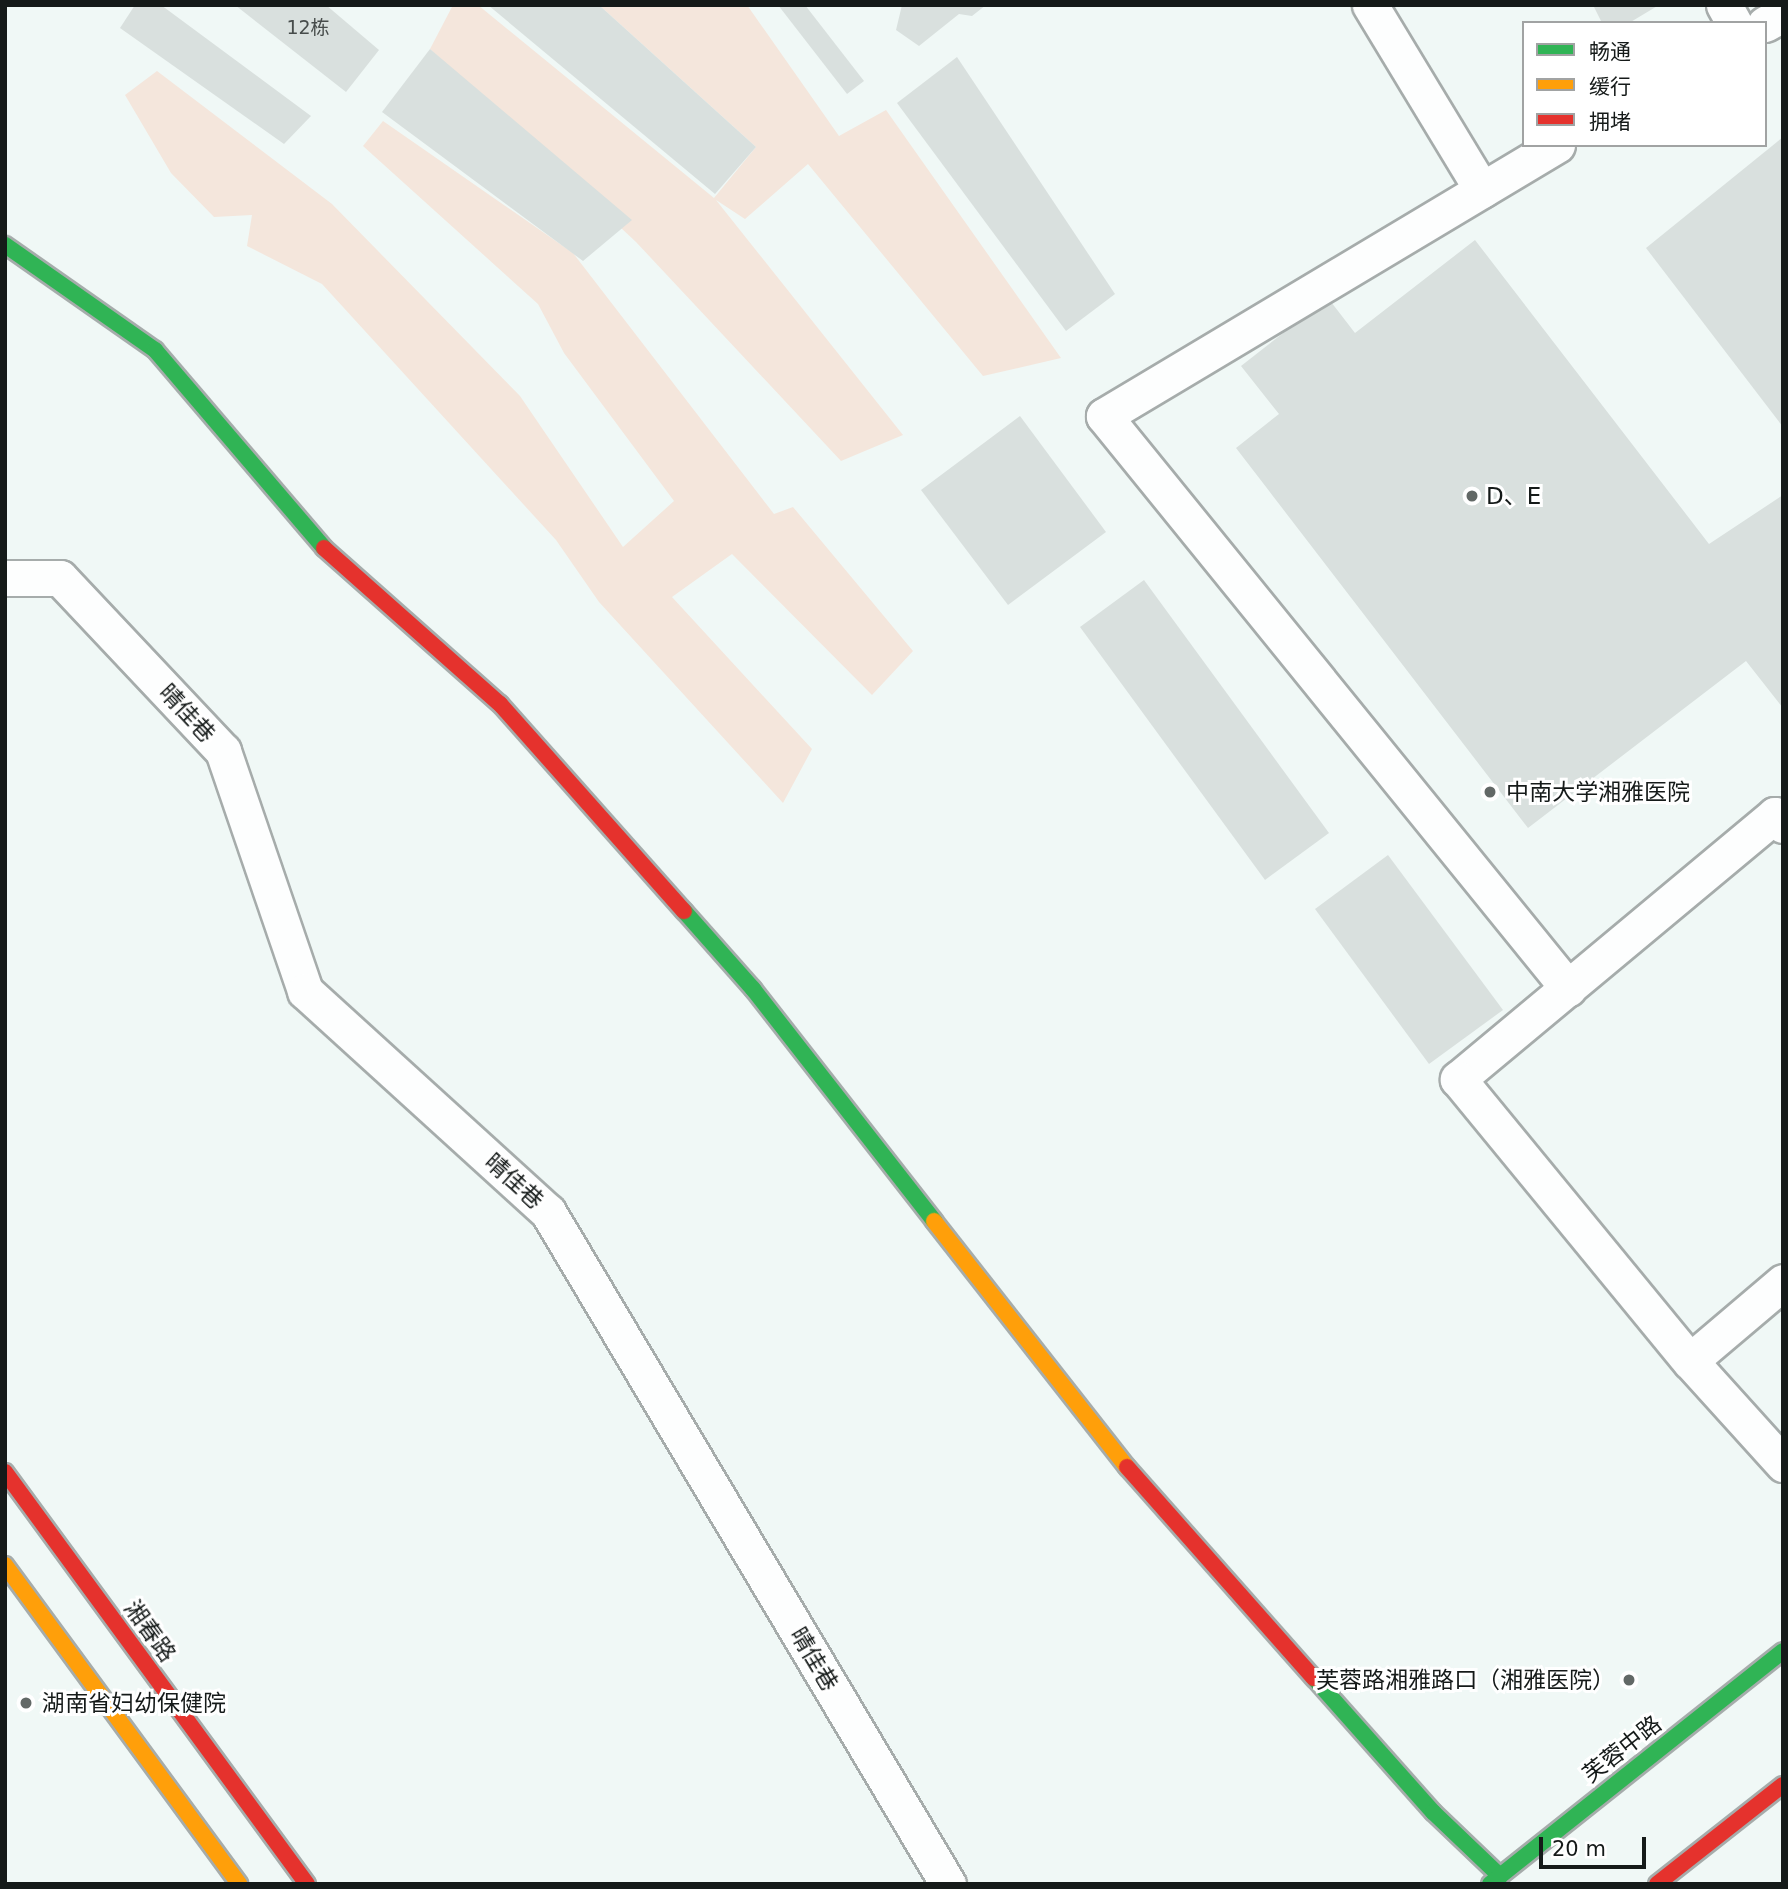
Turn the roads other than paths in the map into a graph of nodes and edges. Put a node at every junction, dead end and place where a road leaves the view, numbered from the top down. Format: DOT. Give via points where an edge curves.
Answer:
graph roads {
  1 [pos="1370,5"];
  2 [pos="1724,5"];
  3 [pos="1783,14"];
  4 [pos="1733,21"];
  5 [pos="1767,23"];
  6 [pos="1555,147"];
  7 [pos="1482,190"];
  8 [pos="5,245"];
  9 [pos="5,578"];
  10 [pos="1783,825"];
  11 [pos="1568,988"];
  12 [pos="1783,1282"];
  13 [pos="1690,1361"];
  14 [pos="1783,1464"];
  15 [pos="5,1472"];
  16 [pos="5,1565"];
  17 [pos="1783,1651"];
  18 [pos="1783,1785"];
  19 [pos="1495,1880"];
  20 [pos="239,1884"];
  21 [pos="307,1884"];
  22 [pos="948,1884"];
  23 [pos="1657,1884"];
  1 -- 7 [label="street"];
  2 -- 4 [label="street"];
  3 -- 5 [label="street"];
  6 -- 7 [label="street"];
  7 -- 11 [label="street" via="1104,416"];
  8 -- 19 [label="street" via="155,350 342,569 500,704 753,989 1118,1457"];
  9 -- 22 [label="street, 晴佳巷" via="60,578 223,751 305,991 548,1212"];
  10 -- 11 [label="street" via="1775,815"];
  11 -- 13 [label="street" via="1458,1079"];
  12 -- 13 [label="street"];
  13 -- 14 [label="street"];
  15 -- 21 [label="street, 湘春路"];
  16 -- 20 [label="street"];
  17 -- 19 [label="street, 芙蓉中路"];
  18 -- 23 [label="street"];
}
